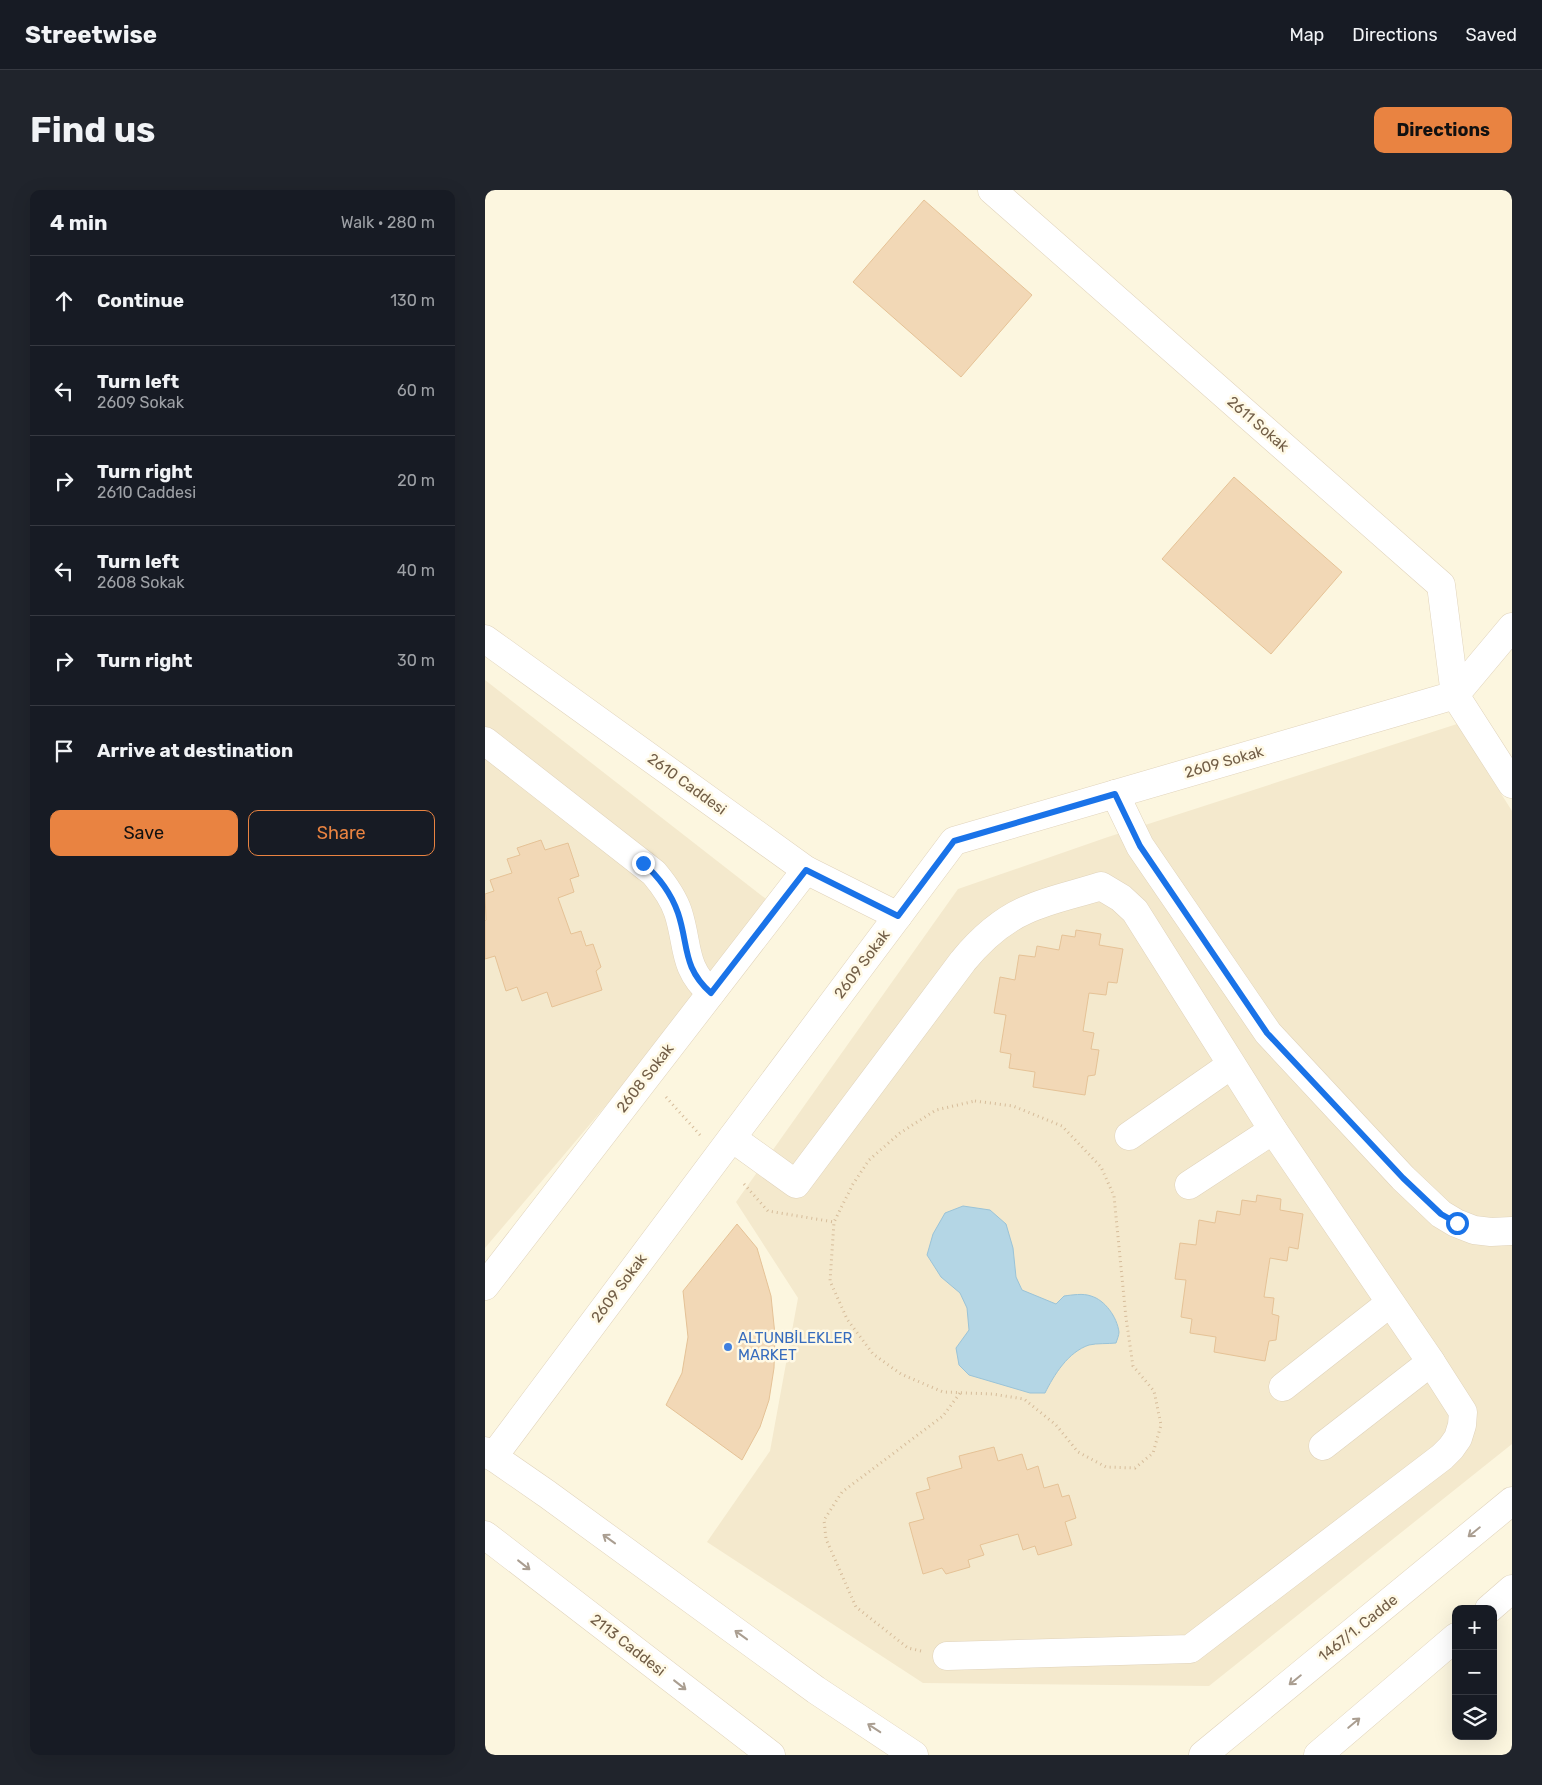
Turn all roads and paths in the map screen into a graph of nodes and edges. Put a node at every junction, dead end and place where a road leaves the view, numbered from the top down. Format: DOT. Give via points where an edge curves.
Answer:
graph roads {
  1 [pos="992,190"];
  2 [pos="1512,628"];
  3 [pos="485,639"];
  4 [pos="1455,695"];
  5 [pos="485,741"];
  6 [pos="1512,784"];
  7 [pos="1115,794"];
  8 [pos="806,870"];
  9 [pos="898,916"];
  10 [pos="711,993"];
  11 [pos="1231,1065"];
  12 [pos="1273,1130"];
  13 [pos="1129,1136"];
  14 [pos="731,1138"];
  15 [pos="1189,1185"];
  16 [pos="1512,1231"];
  17 [pos="485,1286"];
  18 [pos="1390,1303"];
  19 [pos="1431,1362"];
  20 [pos="1283,1387"];
  21 [pos="960,1392"];
  22 [pos="1323,1446"];
  23 [pos="489,1454"];
  24 [pos="1512,1501"];
  25 [pos="485,1535"];
  26 [pos="1512,1589"];
  27 [pos="1494,1605"];
  28 [pos="1452,1640"];
  29 [pos="947,1656"];
  30 [pos="771,1755"];
  31 [pos="914,1755"];
  32 [pos="1203,1755"];
  33 [pos="1318,1755"];
  1 -- 4 [label="street, 2611 Sokak" via="1441,585"];
  2 -- 4 [label="street"];
  3 -- 8 [label="street, 2610 Caddesi"];
  4 -- 6 [label="street"];
  4 -- 7 [label="street, 2609 Sokak"];
  5 -- 10 [label="street" via="654,873 678,914 692,969"];
  7 -- 9 [label="street, 2609 Sokak" via="954,841"];
  7 -- 16 [label="street" via="1140,846 1267,1033 1441,1214 1473,1230"];
  8 -- 9 [label="street, 2610 Caddesi"];
  8 -- 10 [label="street, 2608 Sokak"];
  9 -- 14 [label="street, 2609 Sokak"];
  10 -- 17 [label="street, 2608 Sokak"];
  11 -- 12 [label="street"];
  11 -- 13 [label="street"];
  11 -- 14 [label="street" via="1135,911 1101,886 1028,909 995,928 978,943 795,1184"];
  12 -- 15 [label="street"];
  12 -- 18 [label="street"];
  14 -- 23 [label="street, 2609 Sokak"];
  18 -- 19 [label="street"];
  18 -- 20 [label="street"];
  19 -- 22 [label="street"];
  19 -- 29 [label="street" via="1463,1412 1460,1431 1451,1448 1190,1649"];
  21 -- 21 [label="path" via="1024,1399 1056,1425 1077,1452 1106,1467 1135,1468 1153,1452 1161,1425 1154,1391 1133,1366 1114,1196 1101,1167 1062,1126 1013,1106 975,1101 936,1110 900,1132 869,1160 833,1222 831,1281 847,1319 873,1354 901,1374 943,1392"];
  21 -- 29 [label="path" via="943,1416 842,1492 824,1520 826,1539 856,1606 908,1648"];
  31 -- 23 [label="street, one-way" via="816,1690"];
  24 -- 32 [label="street, 1467/1. Cadde, one-way"];
  25 -- 30 [label="street, 2113 Caddesi, one-way"];
  26 -- 27 [label="street"];
  33 -- 28 [label="street, one-way"];
}
